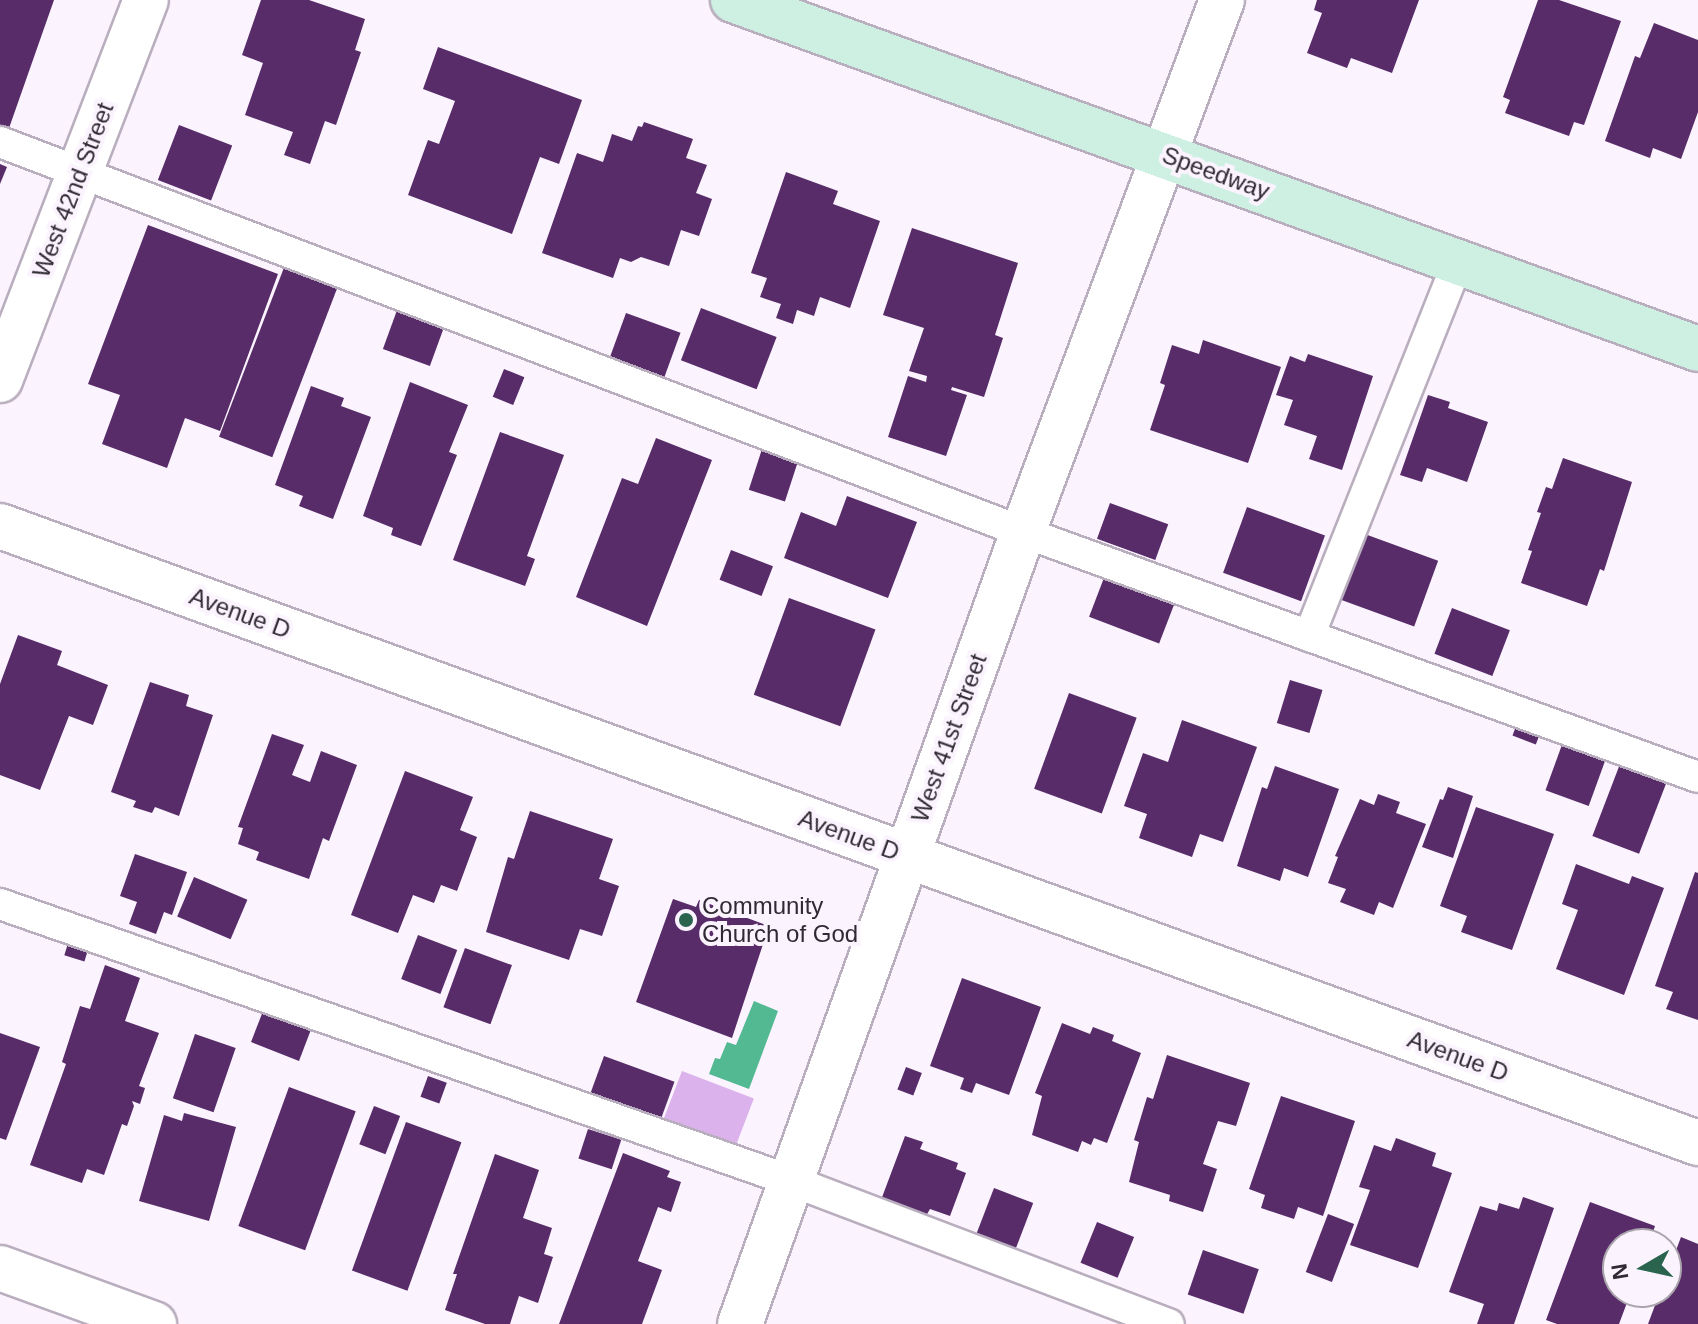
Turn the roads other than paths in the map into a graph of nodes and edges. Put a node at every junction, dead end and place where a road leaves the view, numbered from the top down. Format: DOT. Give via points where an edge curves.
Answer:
graph roads {
  1 [pos="146,0"];
  2 [pos="733,0"];
  3 [pos="1222,0"];
  4 [pos="0,142"];
  5 [pos="1164,154"];
  6 [pos="82,171"];
  7 [pos="1458,261"];
  8 [pos="1698,349"];
  9 [pos="0,380"];
  10 [pos="0,526"];
  11 [pos="1023,532"];
  12 [pos="1309,636"];
  13 [pos="1698,777"];
  14 [pos="907,856"];
  15 [pos="0,904"];
  16 [pos="1698,1143"];
  17 [pos="792,1181"];
  18 [pos="0,1268"];
  19 [pos="154,1324"];
  20 [pos="740,1324"];
  21 [pos="1169,1324"];
  1 -- 6 [label="street, West 42nd Street"];
  2 -- 5 [label="street, Speedway"];
  3 -- 5 [label="street, West 41st Street"];
  4 -- 6 [label="lane"];
  5 -- 7 [label="street, Speedway"];
  5 -- 11 [label="street, West 41st Street"];
  6 -- 9 [label="street, West 42nd Street"];
  6 -- 11 [label="lane"];
  7 -- 8 [label="street, Speedway"];
  7 -- 12 [label="lane"];
  10 -- 14 [label="street, Avenue D"];
  11 -- 12 [label="lane"];
  11 -- 14 [label="street, West 41st Street"];
  12 -- 13 [label="lane"];
  14 -- 16 [label="street, Avenue D"];
  14 -- 17 [label="street, West 41st Street"];
  15 -- 17 [label="lane"];
  17 -- 20 [label="street, West 41st Street"];
  17 -- 21 [label="lane"];
  18 -- 19 [label="street"];
}
